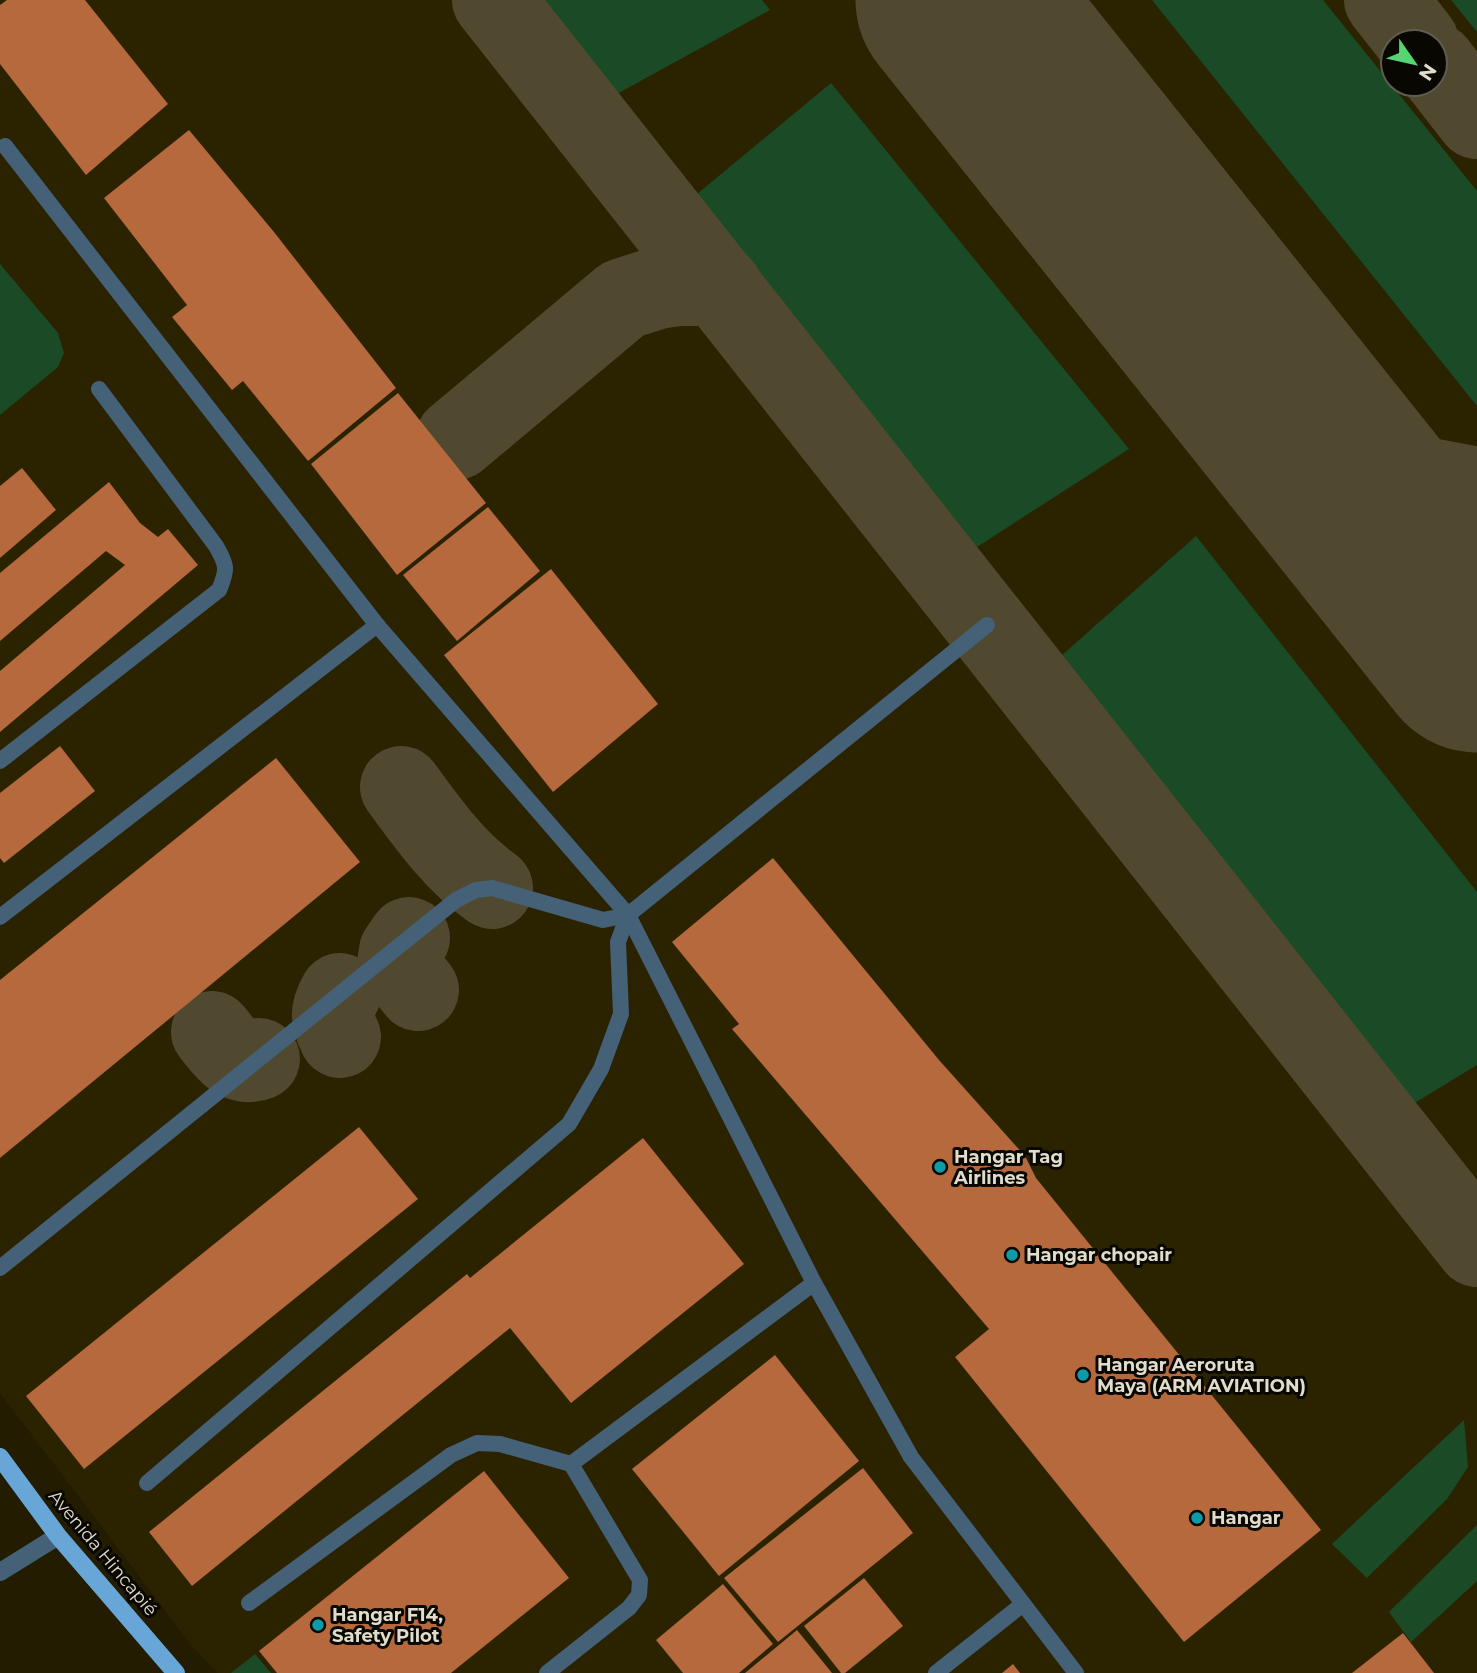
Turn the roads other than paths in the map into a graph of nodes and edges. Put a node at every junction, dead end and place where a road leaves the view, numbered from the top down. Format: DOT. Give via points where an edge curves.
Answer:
graph roads {
  1 [pos="5,146"];
  2 [pos="99,389"];
  3 [pos="377,625"];
  4 [pos="987,625"];
  5 [pos="0,761"];
  6 [pos="628,915"];
  7 [pos="0,917"];
  8 [pos="0,1268"];
  9 [pos="814,1283"];
  10 [pos="0,1457"];
  11 [pos="571,1464"];
  12 [pos="147,1483"];
  13 [pos="58,1536"];
  14 [pos="0,1572"];
  15 [pos="249,1603"];
  16 [pos="1023,1604"];
  17 [pos="176,1673"];
  18 [pos="547,1673"];
  19 [pos="936,1673"];
  20 [pos="1076,1673"];
  1 -- 3 [label="lane"];
  2 -- 5 [label="lane" via="216,546 226,564 225,575 219,590"];
  3 -- 6 [label="lane"];
  3 -- 7 [label="lane"];
  4 -- 6 [label="lane"];
  6 -- 8 [label="lane" via="603,920 492,888 456,900"];
  6 -- 9 [label="lane"];
  6 -- 12 [label="lane" via="618,942 621,1014 601,1069 569,1124"];
  9 -- 11 [label="lane"];
  9 -- 16 [label="lane" via="911,1457"];
  10 -- 13 [label="main road, Avenida Hincapié"];
  11 -- 15 [label="lane" via="500,1444 477,1443 451,1455"];
  11 -- 18 [label="lane" via="640,1580 639,1595"];
  13 -- 14 [label="street"];
  13 -- 17 [label="main road, Avenida Hincapié"];
  16 -- 19 [label="lane"];
  16 -- 20 [label="lane"];
}
